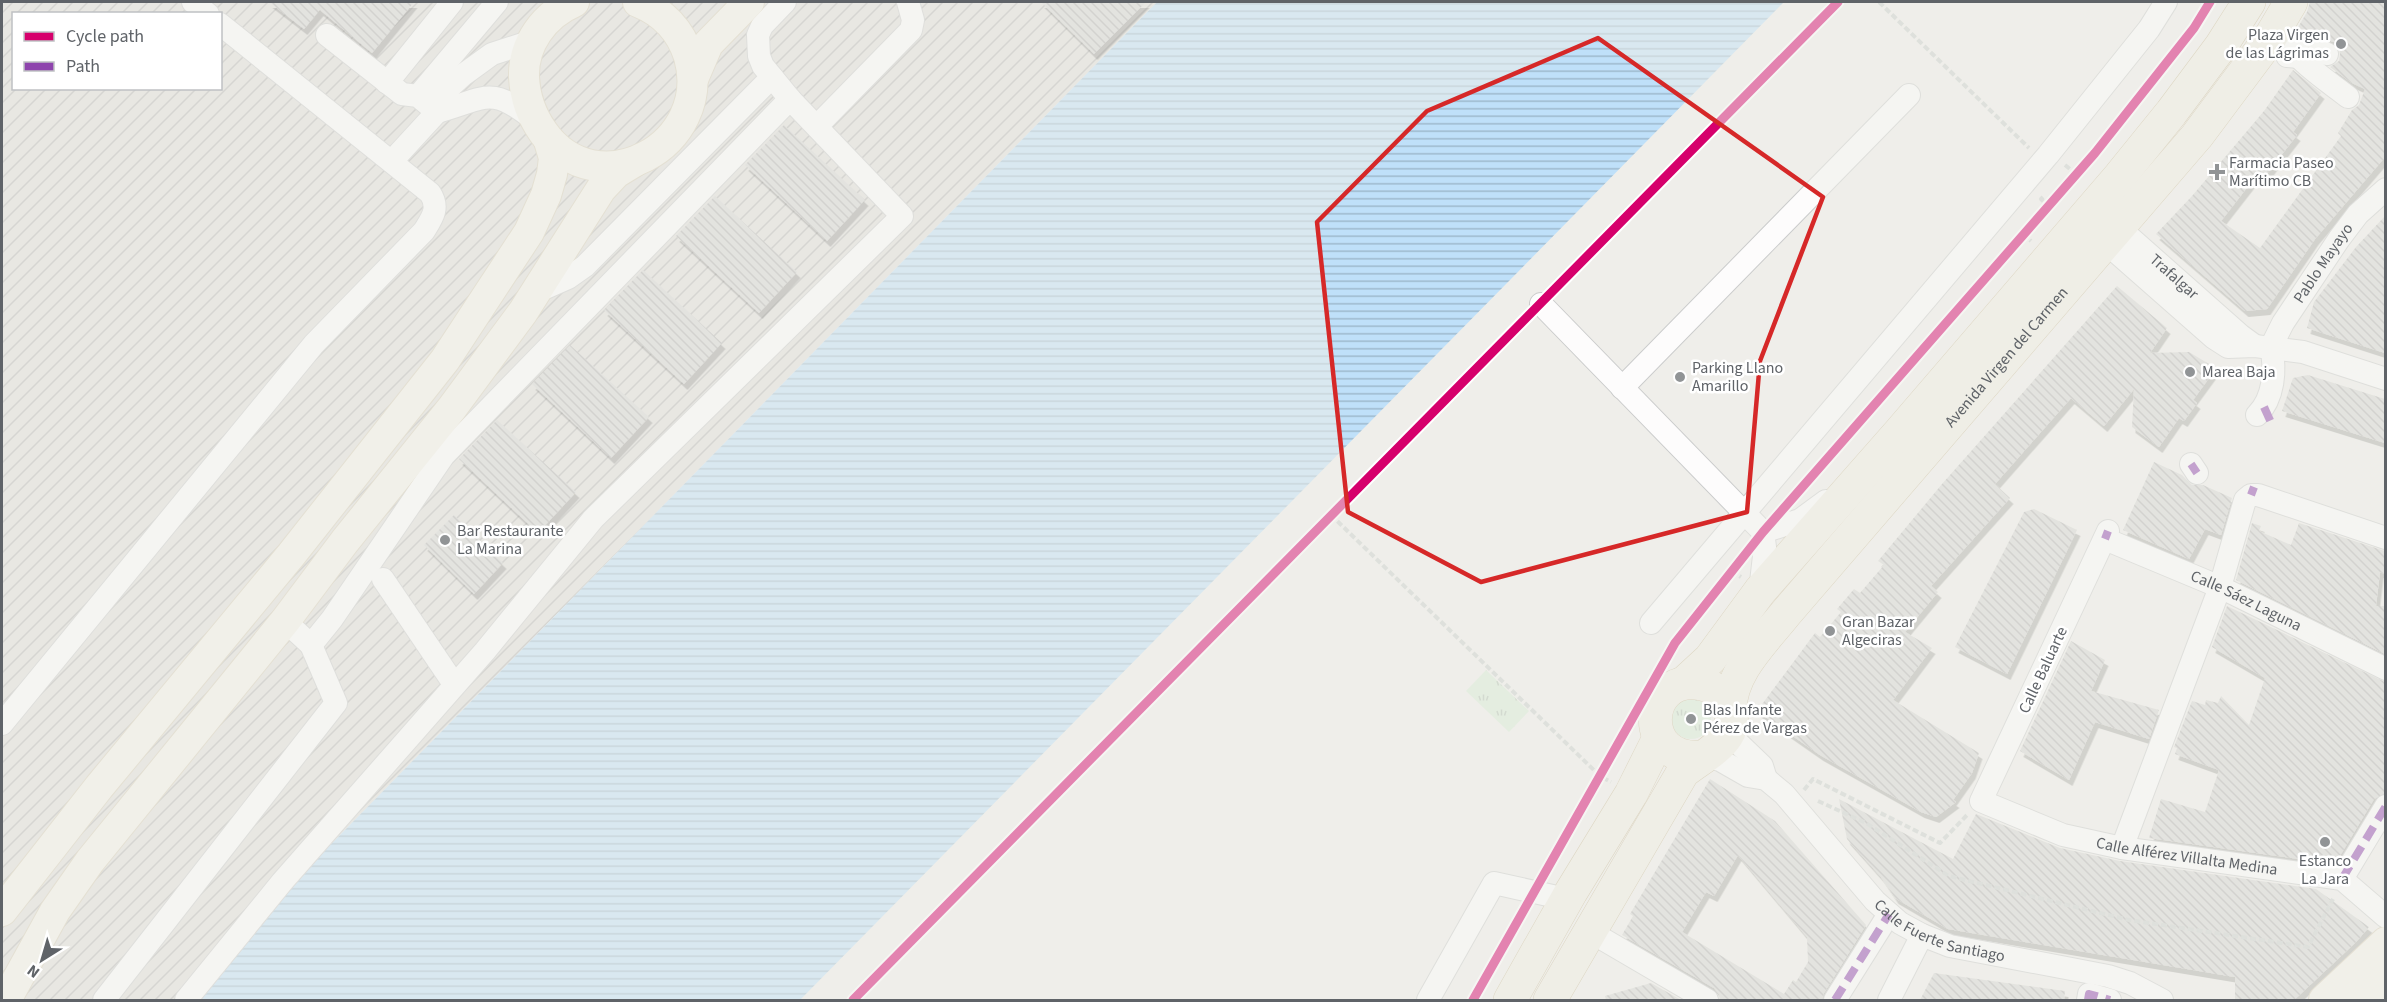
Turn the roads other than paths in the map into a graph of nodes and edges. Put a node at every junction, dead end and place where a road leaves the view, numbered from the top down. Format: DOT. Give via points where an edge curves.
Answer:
graph roads {
  1 [pos="193,2"];
  2 [pos="452,2"];
  3 [pos="496,2"];
  4 [pos="540,2"];
  5 [pos="573,2"];
  6 [pos="682,2"];
  7 [pos="748,2"];
  8 [pos="785,2"];
  9 [pos="2166,2"];
  10 [pos="2249,2"];
  11 [pos="642,3"];
  12 [pos="911,3"];
  13 [pos="2288,7"];
  14 [pos="205,12"];
  15 [pos="222,26"];
  16 [pos="327,35"];
  17 [pos="533,38"];
  18 [pos="2327,54"];
  19 [pos="2300,57"];
  20 [pos="2248,67"];
  21 [pos="772,76"];
  22 [pos="693,79"];
  23 [pos="387,83"];
  24 [pos="1909,95"];
  25 [pos="418,96"];
  26 [pos="2348,97"];
  27 [pos="790,99"];
  28 [pos="437,112"];
  29 [pos="817,126"];
  30 [pos="542,130"];
  31 [pos="392,161"];
  32 [pos="634,162"];
  33 [pos="2385,189"];
  34 [pos="2094,206"];
  35 [pos="2112,236"];
  36 [pos="534,293"];
  37 [pos="1541,304"];
  38 [pos="2263,346"];
  39 [pos="2385,378"];
  40 [pos="1622,388"];
  41 [pos="2265,416"];
  42 [pos="1857,480"];
  43 [pos="1743,513"];
  44 [pos="1763,532"];
  45 [pos="2107,535"];
  46 [pos="2385,538"];
  47 [pos="383,579"];
  48 [pos="2220,587"];
  49 [pos="1760,591"];
  50 [pos="285,621"];
  51 [pos="1651,623"];
  52 [pos="312,645"];
  53 [pos="2385,669"];
  54 [pos="1684,683"];
  55 [pos="454,684"];
  56 [pos="1730,717"];
  57 [pos="2,724"];
  58 [pos="1659,738"];
  59 [pos="1703,756"];
  60 [pos="1766,779"];
  61 [pos="1981,801"];
  62 [pos="2385,806"];
  63 [pos="2122,848"];
  64 [pos="2342,879"];
  65 [pos="1571,892"];
  66 [pos="2,911"];
  67 [pos="1889,914"];
  68 [pos="2385,917"];
  69 [pos="1589,931"];
  70 [pos="1922,935"];
  71 [pos="2385,942"];
  72 [pos="2385,977"];
  73 [pos="6,1000"];
  74 [pos="104,1000"];
  75 [pos="186,1000"];
  76 [pos="1428,1000"];
  77 [pos="1510,1000"];
  78 [pos="1550,1000"];
  79 [pos="1707,1000"];
  80 [pos="1836,1000"];
  81 [pos="1890,1000"];
  82 [pos="2088,1000"];
  83 [pos="2110,1000"];
  84 [pos="2162,1000"];
  85 [pos="2324,1000"];
  86 [pos="2360,1000"];
  1 -- 14 [label="street"];
  2 -- 23 [label="street"];
  3 -- 25 [label="street"];
  4 -- 17 [label="street" via="540,21"];
  5 -- 17 [label="main road" via="551,15"];
  6 -- 11 [label="main road"];
  7 -- 22 [label="main road" via="708,44"];
  8 -- 21 [label="street" via="758,35 759,56"];
  9 -- 43 [label="street" via="2056,160"];
  10 -- 34 [label="highway, Avenida Virgen del Carmen" via="2171,113"];
  11 -- 22 [label="main road" via="658,12 679,35 687,49"];
  12 -- 29 [label="street" via="911,30"];
  13 -- 19 [label="street" via="2283,33"];
  13 -- 20 [label="highway, Avenida Virgen del Carmen"];
  15 -- 31 [label="street"];
  16 -- 23 [label="street"];
  17 -- 28 [label="street" via="492,54 463,75 441,94"];
  17 -- 30 [label="main road" via="524,71 528,106"];
  18 -- 19 [label="street" via="2309,50"];
  19 -- 20 [label="street" via="2272,55"];
  19 -- 26 [label="street"];
  20 -- 35 [label="highway, Avenida Virgen del Carmen" via="2197,136"];
  21 -- 27 [label="street"];
  21 -- 36 [label="street" via="585,266"];
  22 -- 32 [label="main road" via="688,110 677,130 661,147"];
  23 -- 25 [label="street" via="402,94"];
  24 -- 40 [label="street"];
  25 -- 28 [label="street"];
  27 -- 29 [label="street"];
  27 -- 52 [label="street" via="444,455"];
  28 -- 30 [label="street" via="484,96 498,97 511,102"];
  28 -- 31 [label="street"];
  29 -- 55 [label="street" via="902,216 593,519"];
  30 -- 32 [label="main road" via="574,159 619,166"];
  30 -- 66 [label="main road" via="554,158 546,195 529,232 445,360"];
  31 -- 57 [label="street" via="434,198 435,212 424,231 314,344"];
  32 -- 36 [label="main road" via="601,189"];
  33 -- 38 [label="street, Pablo Mayayo" via="2358,214"];
  34 -- 35 [label="street, Trafalgar"];
  34 -- 42 [label="highway, Avenida Virgen del Carmen"];
  35 -- 38 [label="street, Trafalgar" via="2214,338 2228,347"];
  35 -- 56 [label="highway, Avenida Virgen del Carmen" via="1785,613 1739,675 1730,700"];
  36 -- 50 [label="main road" via="452,408"];
  37 -- 40 [label="street"];
  38 -- 39 [label="street, Trafalgar" via="2303,352"];
  38 -- 41 [label="street" via="2275,363"];
  40 -- 43 [label="street"];
  42 -- 44 [label="street" via="1800,520"];
  42 -- 49 [label="highway, Avenida Virgen del Carmen"];
  43 -- 44 [label="street"];
  43 -- 51 [label="street"];
  44 -- 49 [label="street"];
  45 -- 48 [label="street, Calle Sáez Laguna"];
  45 -- 61 [label="street, Calle Baluarte"];
  46 -- 48 [label="street" via="2253,491 2244,503"];
  47 -- 55 [label="street"];
  48 -- 53 [label="street, Calle Sáez Laguna"];
  48 -- 63 [label="street"];
  49 -- 54 [label="highway, Avenida Virgen del Carmen" via="1710,659"];
  50 -- 52 [label="street"];
  50 -- 73 [label="main road" via="90,861 55,911"];
  52 -- 74 [label="street" via="336,703"];
  54 -- 56 [label="highway" via="1713,688"];
  54 -- 58 [label="highway" via="1660,700 1655,719"];
  55 -- 75 [label="street" via="282,882"];
  56 -- 59 [label="highway" via="1725,741"];
  56 -- 60 [label="street, Calle Fuerte Santiago" via="1737,742 1762,766"];
  58 -- 59 [label="highway" via="1672,752 1691,758"];
  58 -- 65 [label="highway" via="1631,794"];
  59 -- 60 [label="street, Calle Fuerte Santiago" via="1720,760 1748,776"];
  59 -- 69 [label="highway" via="1683,772"];
  60 -- 67 [label="street, Calle Fuerte Santiago" via="1797,799 1860,884"];
  61 -- 63 [label="street, Calle Alférez Villalta Medina" via="2063,835"];
  62 -- 64 [label="street"];
  63 -- 64 [label="street, Calle Alférez Villalta Medina"];
  64 -- 68 [label="street"];
  65 -- 76 [label="street" via="1557,897 1494,884"];
  65 -- 77 [label="highway"];
  67 -- 70 [label="street, Calle Fuerte Santiago"];
  67 -- 80 [label="street"];
  69 -- 78 [label="highway"];
  69 -- 79 [label="street"];
  70 -- 81 [label="street"];
  70 -- 84 [label="street, Calle Fuerte Santiago" via="1950,946 2108,976"];
  71 -- 85 [label="main road"];
  72 -- 86 [label="main road"];
  82 -- 83 [label="street" via="2089,994"];
}
